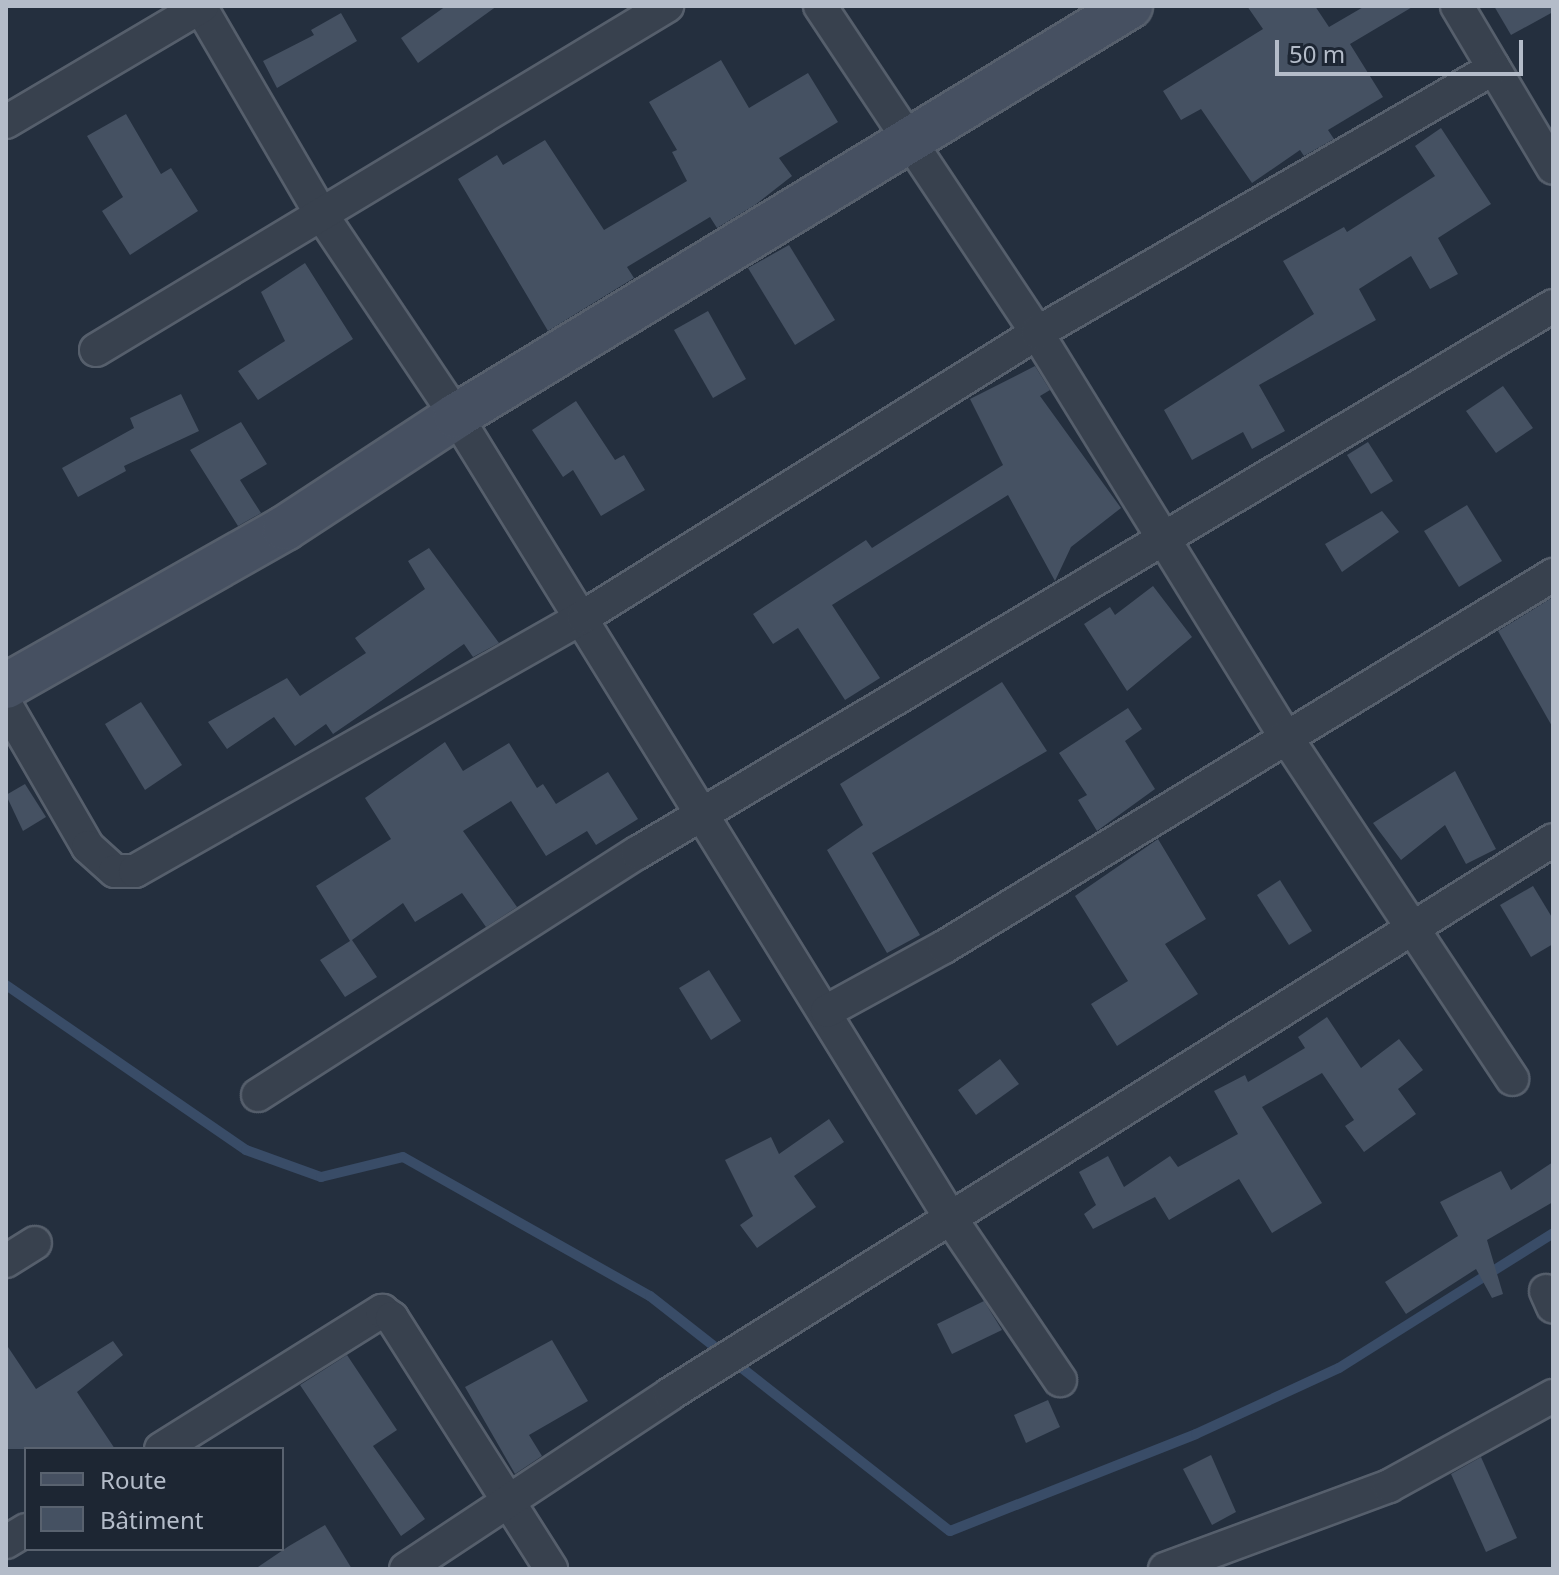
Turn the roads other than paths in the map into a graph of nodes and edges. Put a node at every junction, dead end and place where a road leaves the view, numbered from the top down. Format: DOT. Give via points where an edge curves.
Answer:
graph roads {
  1 [pos="201,6"];
  2 [pos="667,6"];
  3 [pos="820,6"];
  4 [pos="1130,6"];
  5 [pos="1457,6"];
  6 [pos="1494,68"];
  7 [pos="6,122"];
  8 [pos="912,141"];
  9 [pos="1553,168"];
  10 [pos="323,217"];
  11 [pos="1553,306"];
  12 [pos="1037,333"];
  13 [pos="96,350"];
  14 [pos="456,416"];
  15 [pos="1163,535"];
  16 [pos="1553,575"];
  17 [pos="583,617"];
  18 [pos="6,686"];
  19 [pos="6,705"];
  20 [pos="1286,737"];
  21 [pos="706,815"];
  22 [pos="1553,840"];
  23 [pos="1416,928"];
  24 [pos="827,1011"];
  25 [pos="1512,1079"];
  26 [pos="258,1095"];
  27 [pos="953,1222"];
  28 [pos="35,1243"];
  29 [pos="6,1261"];
  30 [pos="1060,1380"];
  31 [pos="1553,1396"];
  32 [pos="164,1447"];
  33 [pos="512,1503"];
  34 [pos="24,1531"];
  35 [pos="6,1542"];
  36 [pos="406,1569"];
  37 [pos="551,1569"];
  38 [pos="1165,1569"];
  1 -- 7 [label="street"];
  1 -- 10 [label="street"];
  2 -- 10 [label="street"];
  3 -- 8 [label="street"];
  4 -- 8 [label="street"];
  5 -- 6 [label="street"];
  6 -- 9 [label="street"];
  6 -- 12 [label="street"];
  8 -- 12 [label="street"];
  8 -- 14 [label="street"];
  10 -- 13 [label="street"];
  10 -- 14 [label="street"];
  11 -- 15 [label="street"];
  12 -- 15 [label="street"];
  12 -- 17 [label="street"];
  14 -- 17 [label="street"];
  14 -- 18 [label="street" via="285,528"];
  15 -- 20 [label="street"];
  15 -- 21 [label="street"];
  16 -- 20 [label="street"];
  17 -- 19 [label="street" via="135,871 115,871 88,847"];
  17 -- 21 [label="street"];
  20 -- 23 [label="street"];
  20 -- 24 [label="street"];
  21 -- 24 [label="street"];
  21 -- 26 [label="street"];
  22 -- 23 [label="street"];
  23 -- 25 [label="street"];
  23 -- 27 [label="street"];
  24 -- 27 [label="street"];
  27 -- 30 [label="street"];
  27 -- 33 [label="street" via="670,1394"];
  28 -- 29 [label="street"];
  31 -- 38 [label="street" via="1389,1486"];
  32 -- 33 [label="street" via="382,1311 392,1318"];
  33 -- 36 [label="street"];
  33 -- 37 [label="street"];
  34 -- 35 [label="street"];
}
